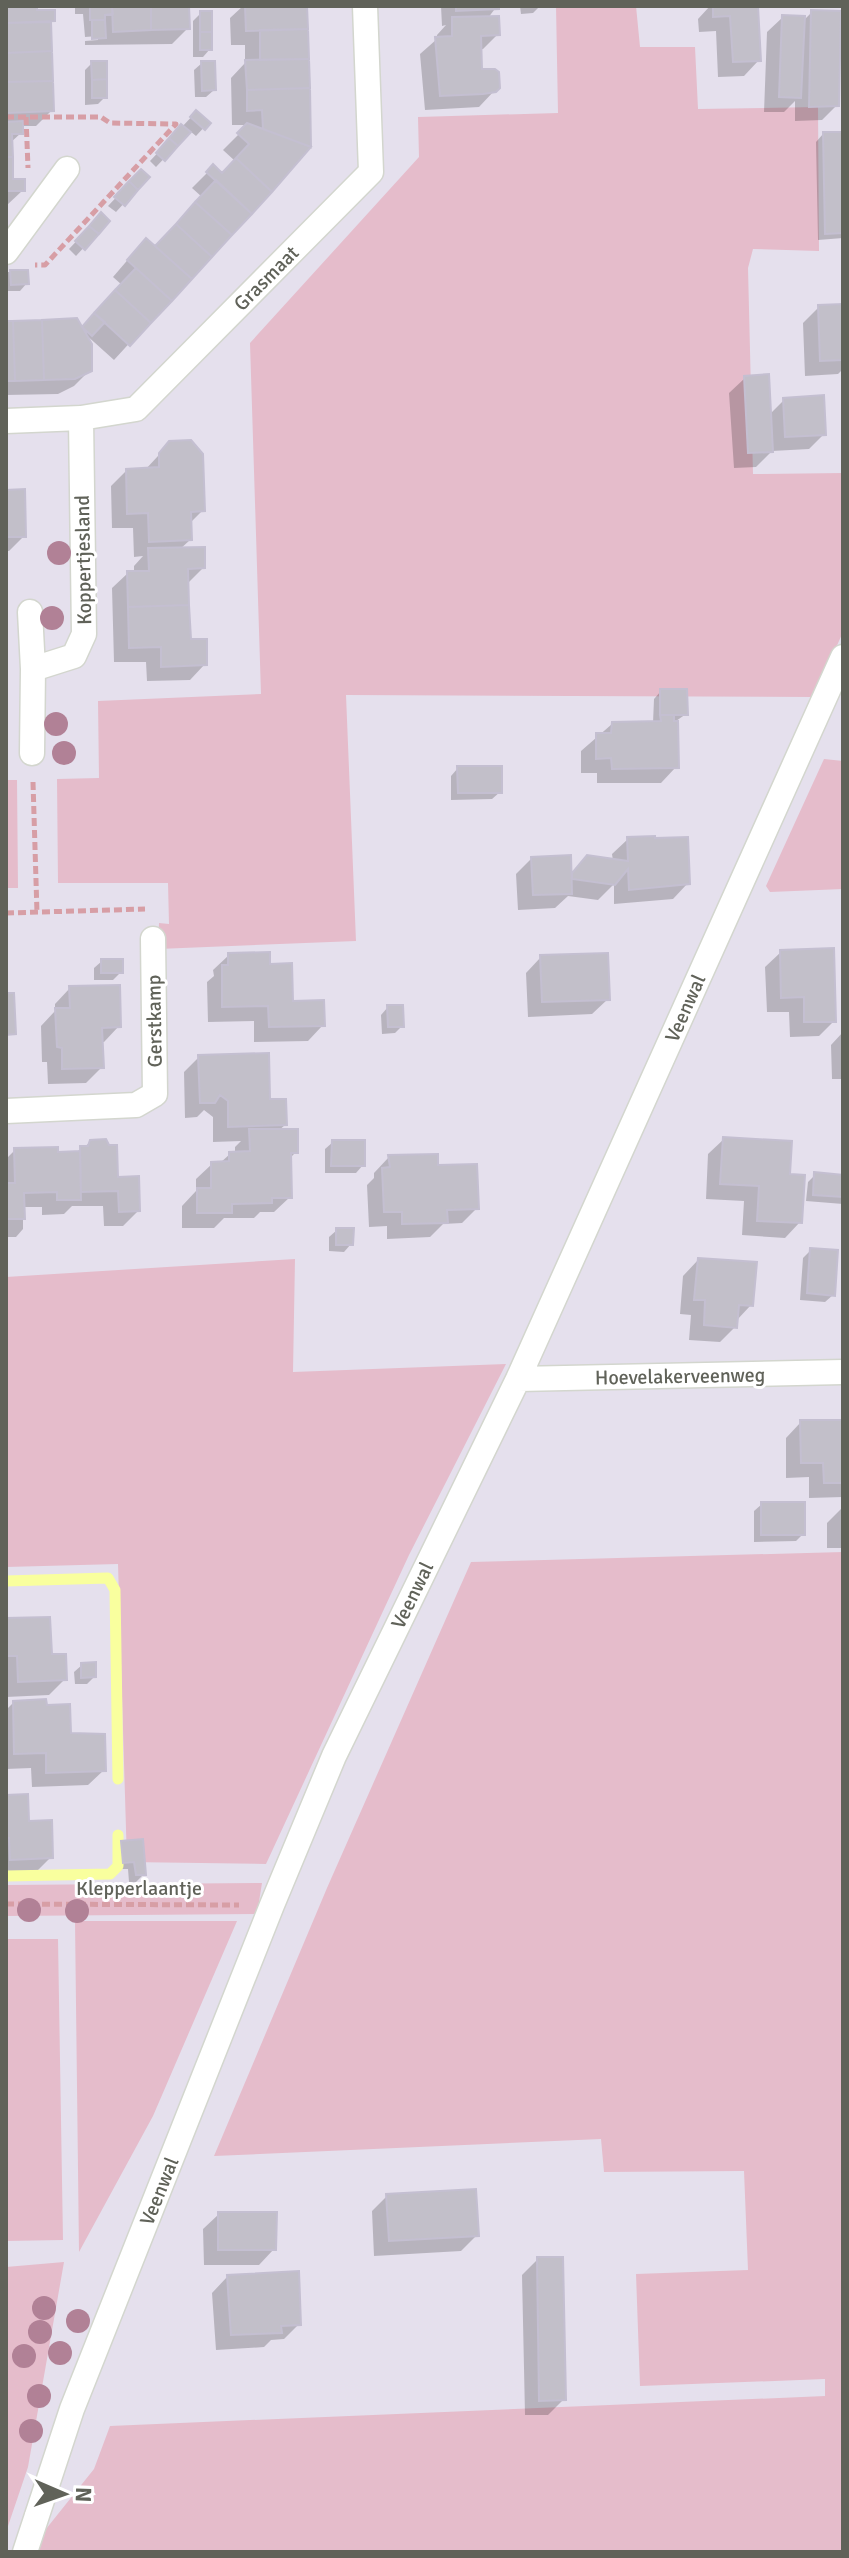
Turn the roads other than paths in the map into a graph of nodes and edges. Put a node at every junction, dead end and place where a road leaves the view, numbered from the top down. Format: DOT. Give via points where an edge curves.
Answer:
graph roads {
  1 [pos="365,6"];
  2 [pos="67,169"];
  3 [pos="6,252"];
  4 [pos="81,418"];
  5 [pos="6,421"];
  6 [pos="30,612"];
  7 [pos="843,657"];
  8 [pos="33,669"];
  9 [pos="32,753"];
  10 [pos="153,939"];
  11 [pos="6,1111"];
  12 [pos="843,1372"];
  13 [pos="518,1379"];
  14 [pos="25,2552"];
  1 -- 4 [label="street, Grasmaat" via="371,172 136,409"];
  2 -- 3 [label="street"];
  4 -- 5 [label="street, Grasmaat"];
  4 -- 8 [label="street, Koppertjesland" via="84,634 74,656"];
  6 -- 8 [label="street"];
  7 -- 13 [label="street, Veenwal"];
  8 -- 9 [label="street"];
  10 -- 11 [label="street, Gerstkamp" via="155,1094 136,1105"];
  12 -- 13 [label="street, Hoevelakerveenweg"];
  13 -- 14 [label="street, Veenwal" via="334,1756 72,2409"];
}
